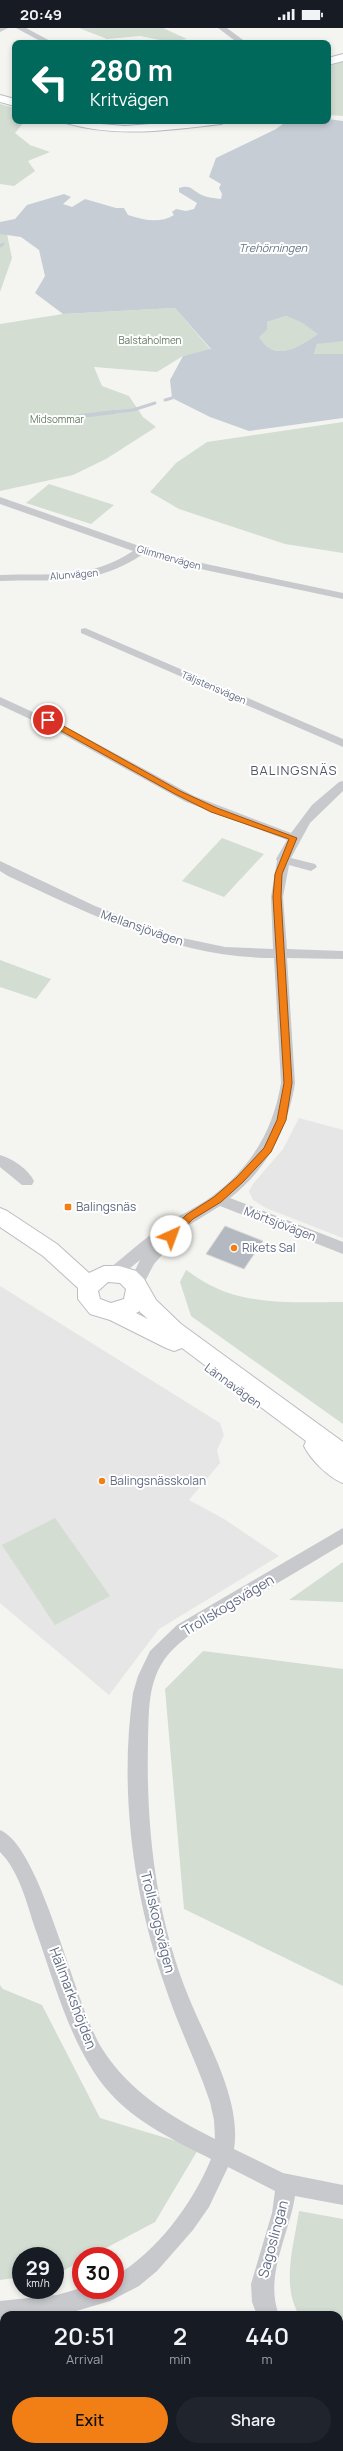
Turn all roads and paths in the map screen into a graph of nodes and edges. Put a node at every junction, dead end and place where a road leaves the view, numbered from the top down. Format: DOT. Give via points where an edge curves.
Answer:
graph roads {
  1 [pos="4,28"];
  2 [pos="20,28"];
  3 [pos="222,28"];
  4 [pos="0,30"];
  5 [pos="44,40"];
  6 [pos="239,40"];
  7 [pos="342,58"];
  8 [pos="331,61"];
  9 [pos="0,98"];
  10 [pos="12,102"];
  11 [pos="81,124"];
  12 [pos="179,124"];
  13 [pos="0,500"];
  14 [pos="142,550"];
  15 [pos="0,578"];
  16 [pos="343,596"];
  17 [pos="85,631"];
  18 [pos="0,702"];
  19 [pos="343,743"];
  20 [pos="343,785"];
  21 [pos="293,838"];
  22 [pos="282,860"];
  23 [pos="0,865"];
  24 [pos="311,867"];
  25 [pos="281,953"];
  26 [pos="343,955"];
  27 [pos="0,1160"];
  28 [pos="27,1181"];
  29 [pos="218,1200"];
  30 [pos="0,1216"];
  31 [pos="189,1217"];
  32 [pos="343,1248"];
  33 [pos="102,1278"];
  34 [pos="136,1288"];
  35 [pos="114,1312"];
  36 [pos="343,1453"];
  37 [pos="343,1473"];
  38 [pos="342,1534"];
  39 [pos="0,1838"];
  40 [pos="223,2154"];
  41 [pos="286,2185"];
  42 [pos="343,2195"];
  43 [pos="124,2283"];
  44 [pos="80,2299"];
  45 [pos="25,2311"];
  46 [pos="266,2311"];
  1 -- 4 [label="street"];
  2 -- 5 [label="street"];
  3 -- 6 [label="street"];
  7 -- 8 [label="main road"];
  9 -- 10 [label="main road"];
  11 -- 12 [label="main road" via="108,129"];
  13 -- 14 [label="street, Glimmervägen"];
  14 -- 15 [label="street, Alunvägen" via="123,563 106,570 64,576"];
  14 -- 16 [label="street, Glimmervägen" via="205,568"];
  17 -- 19 [label="street, Täljstensvägen"];
  18 -- 21 [label="street" via="48,720 177,793 214,810"];
  20 -- 21 [label="street" via="306,819"];
  21 -- 22 [label="street"];
  22 -- 24 [label="street"];
  22 -- 25 [label="street" via="278,874 277,897"];
  23 -- 25 [label="street, Mellansjövägen" via="104,916 169,940 224,950"];
  25 -- 26 [label="street, Mellansjövägen"];
  25 -- 29 [label="street" via="288,1083 286,1106 268,1150"];
  27 -- 28 [label="street"];
  29 -- 31 [label="street"];
  29 -- 32 [label="street, Mörtsjövägen"];
  30 -- 33 [label="main road, Lännavägen" via="50,1250"];
  31 -- 33 [label="street"];
  31 -- 34 [label="street" via="148,1260"];
  33 -- 34 [label="main road, Lännavägen" via="128,1277"];
  33 -- 35 [label="main road, Lännavägen" via="87,1297 90,1303 101,1310"];
  34 -- 35 [label="main road" via="132,1305"];
  34 -- 36 [label="main road, Lännavägen" via="148,1306 173,1330 328,1445"];
  35 -- 37 [label="main road, Lännavägen" via="167,1337 321,1451"];
  38 -- 40 [label="street, Trollskogsvägen" via="329,1545 183,1630 164,1646 156,1657 141,1694 138,1764 140,1821 149,1899 174,1986 224,2112 226,2136"];
  39 -- 40 [label="street, Hällmarkshöjden" via="12,1851 28,1881 73,2007 95,2056 117,2086 144,2110"];
  40 -- 41 [label="street, Sagoslingan"];
  40 -- 43 [label="street, Trollskogsvägen" via="200,2199 164,2250 136,2276"];
  41 -- 42 [label="street, Sagoslingan"];
  41 -- 46 [label="street, Sagoslingan" via="282,2213 262,2284"];
  44 -- 45 [label="street"];
}
